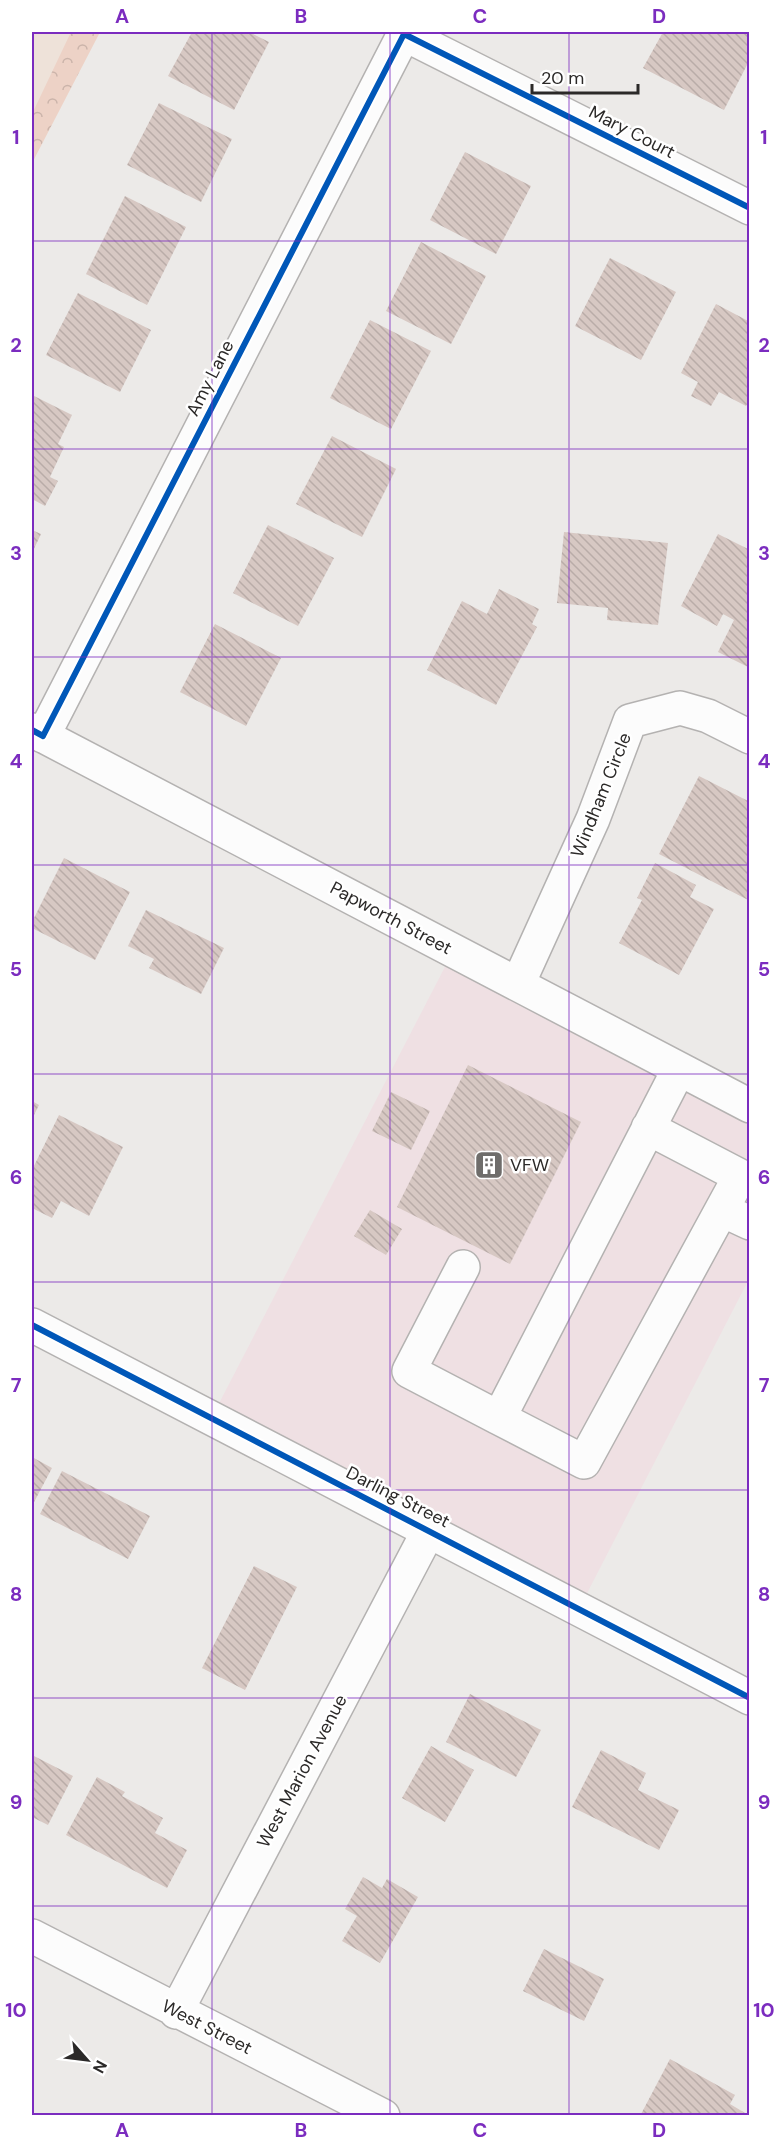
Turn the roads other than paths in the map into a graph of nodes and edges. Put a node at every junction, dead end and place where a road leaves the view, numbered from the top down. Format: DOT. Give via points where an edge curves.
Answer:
graph roads {
  1 [pos="405,34"];
  2 [pos="750,208"];
  3 [pos="37,733"];
  4 [pos="750,737"];
  5 [pos="518,984"];
  6 [pos="679,1069"];
  7 [pos="750,1106"];
  8 [pos="648,1128"];
  9 [pos="736,1217"];
  10 [pos="463,1267"];
  11 [pos="32,1324"];
  12 [pos="498,1418"];
  13 [pos="429,1530"];
  14 [pos="750,1698"];
  15 [pos="32,1936"];
  16 [pos="176,2012"];
  17 [pos="383,2115"];
  1 -- 2 [label="street, Mary Court"];
  1 -- 3 [label="street, Amy Lane"];
  3 -- 5 [label="street, Papworth Street"];
  4 -- 5 [label="street, Windham Circle" via="708,716 680,708 630,721 593,819"];
  5 -- 6 [label="street, Papworth Street"];
  6 -- 7 [label="street, Papworth Street"];
  6 -- 8 [label="street"];
  8 -- 9 [label="street" via="740,1176"];
  8 -- 12 [label="street"];
  9 -- 12 [label="street" via="584,1462"];
  10 -- 12 [label="street" via="409,1371"];
  11 -- 13 [label="street, Darling Street"];
  13 -- 14 [label="street, Darling Street"];
  13 -- 16 [label="street, West Marion Avenue"];
  15 -- 16 [label="street, West Street"];
  16 -- 17 [label="street, West Street"];
}
